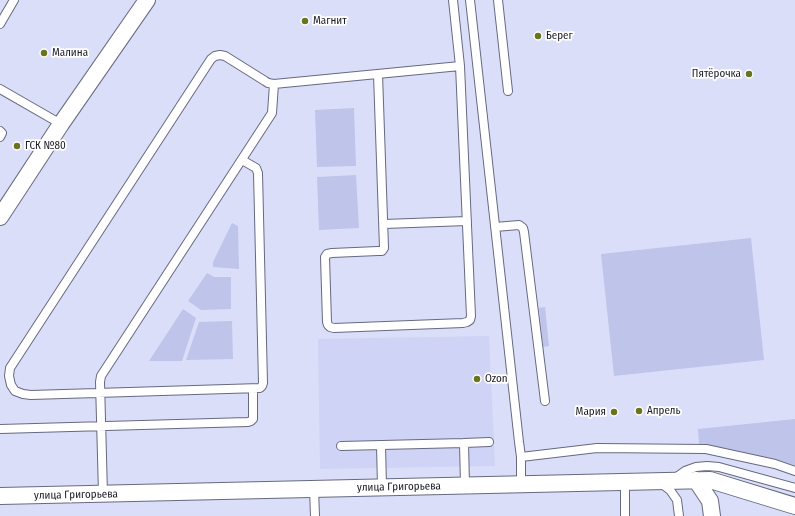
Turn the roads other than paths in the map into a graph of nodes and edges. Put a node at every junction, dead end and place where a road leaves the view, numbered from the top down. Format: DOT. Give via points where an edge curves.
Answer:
graph roads {
  1 [pos="14,0"];
  2 [pos="147,0"];
  3 [pos="453,0"];
  4 [pos="470,0"];
  5 [pos="498,0"];
  6 [pos="0,24"];
  7 [pos="460,66"];
  8 [pos="378,74"];
  9 [pos="274,84"];
  10 [pos="0,89"];
  11 [pos="508,91"];
  12 [pos="61,124"];
  13 [pos="0,131"];
  14 [pos="0,137"];
  15 [pos="242,160"];
  16 [pos="0,218"];
  17 [pos="467,221"];
  18 [pos="384,224"];
  19 [pos="496,227"];
  20 [pos="253,389"];
  21 [pos="101,393"];
  22 [pos="545,401"];
  23 [pos="101,426"];
  24 [pos="0,429"];
  25 [pos="489,442"];
  26 [pos="464,443"];
  27 [pos="381,445"];
  28 [pos="341,446"];
  29 [pos="521,457"];
  30 [pos="795,471"];
  31 [pos="696,480"];
  32 [pos="665,481"];
  33 [pos="625,482"];
  34 [pos="521,484"];
  35 [pos="466,485"];
  36 [pos="382,487"];
  37 [pos="795,488"];
  38 [pos="314,489"];
  39 [pos="103,494"];
  40 [pos="0,496"];
  41 [pos="795,506"];
  42 [pos="315,516"];
  43 [pos="625,516"];
  44 [pos="679,516"];
  45 [pos="712,516"];
  1 -- 6 [label="lane"];
  2 -- 12 [label="street"];
  3 -- 7 [label="lane"];
  4 -- 19 [label="lane"];
  5 -- 11 [label="lane"];
  7 -- 8 [label="lane"];
  7 -- 17 [label="lane"];
  8 -- 9 [label="lane"];
  8 -- 18 [label="lane"];
  9 -- 15 [label="lane" via="272,113"];
  9 -- 21 [label="lane" via="265,82 225,56 215,56 211,59 10,368 11,385 15,391 23,394"];
  10 -- 12 [label="lane"];
  12 -- 16 [label="street"];
  13 -- 14 [label="lane"];
  15 -- 20 [label="lane" via="256,168 258,173 263,383 260,388"];
  15 -- 21 [label="lane" via="101,376"];
  17 -- 18 [label="lane"];
  17 -- 18 [label="lane" via="470,320 463,323 330,327 327,322 324,257 332,253 382,250 385,245"];
  19 -- 22 [label="lane" via="519,225 523,228"];
  19 -- 29 [label="lane"];
  20 -- 21 [label="lane"];
  20 -- 23 [label="lane" via="251,421"];
  21 -- 23 [label="lane"];
  23 -- 24 [label="lane"];
  23 -- 39 [label="lane"];
  25 -- 26 [label="lane"];
  26 -- 27 [label="lane"];
  26 -- 35 [label="lane"];
  27 -- 28 [label="lane"];
  27 -- 36 [label="lane"];
  29 -- 30 [label="lane" via="597,448 700,449 775,464"];
  29 -- 34 [label="lane"];
  31 -- 32 [label="street, улица Григорьева"];
  31 -- 41 [label="street, улица Григорьева" via="710,480"];
  31 -- 45 [label="street" via="710,501"];
  32 -- 33 [label="street, улица Григорьева"];
  32 -- 37 [label="lane" via="696,467 707,466 720,467"];
  32 -- 44 [label="lane" via="677,500"];
  33 -- 34 [label="street, улица Григорьева"];
  33 -- 43 [label="lane"];
  34 -- 35 [label="street, улица Григорьева"];
  35 -- 36 [label="street, улица Григорьева"];
  36 -- 38 [label="street, улица Григорьева"];
  38 -- 39 [label="street, улица Григорьева"];
  38 -- 42 [label="lane"];
  39 -- 40 [label="street, улица Григорьева"];
}
